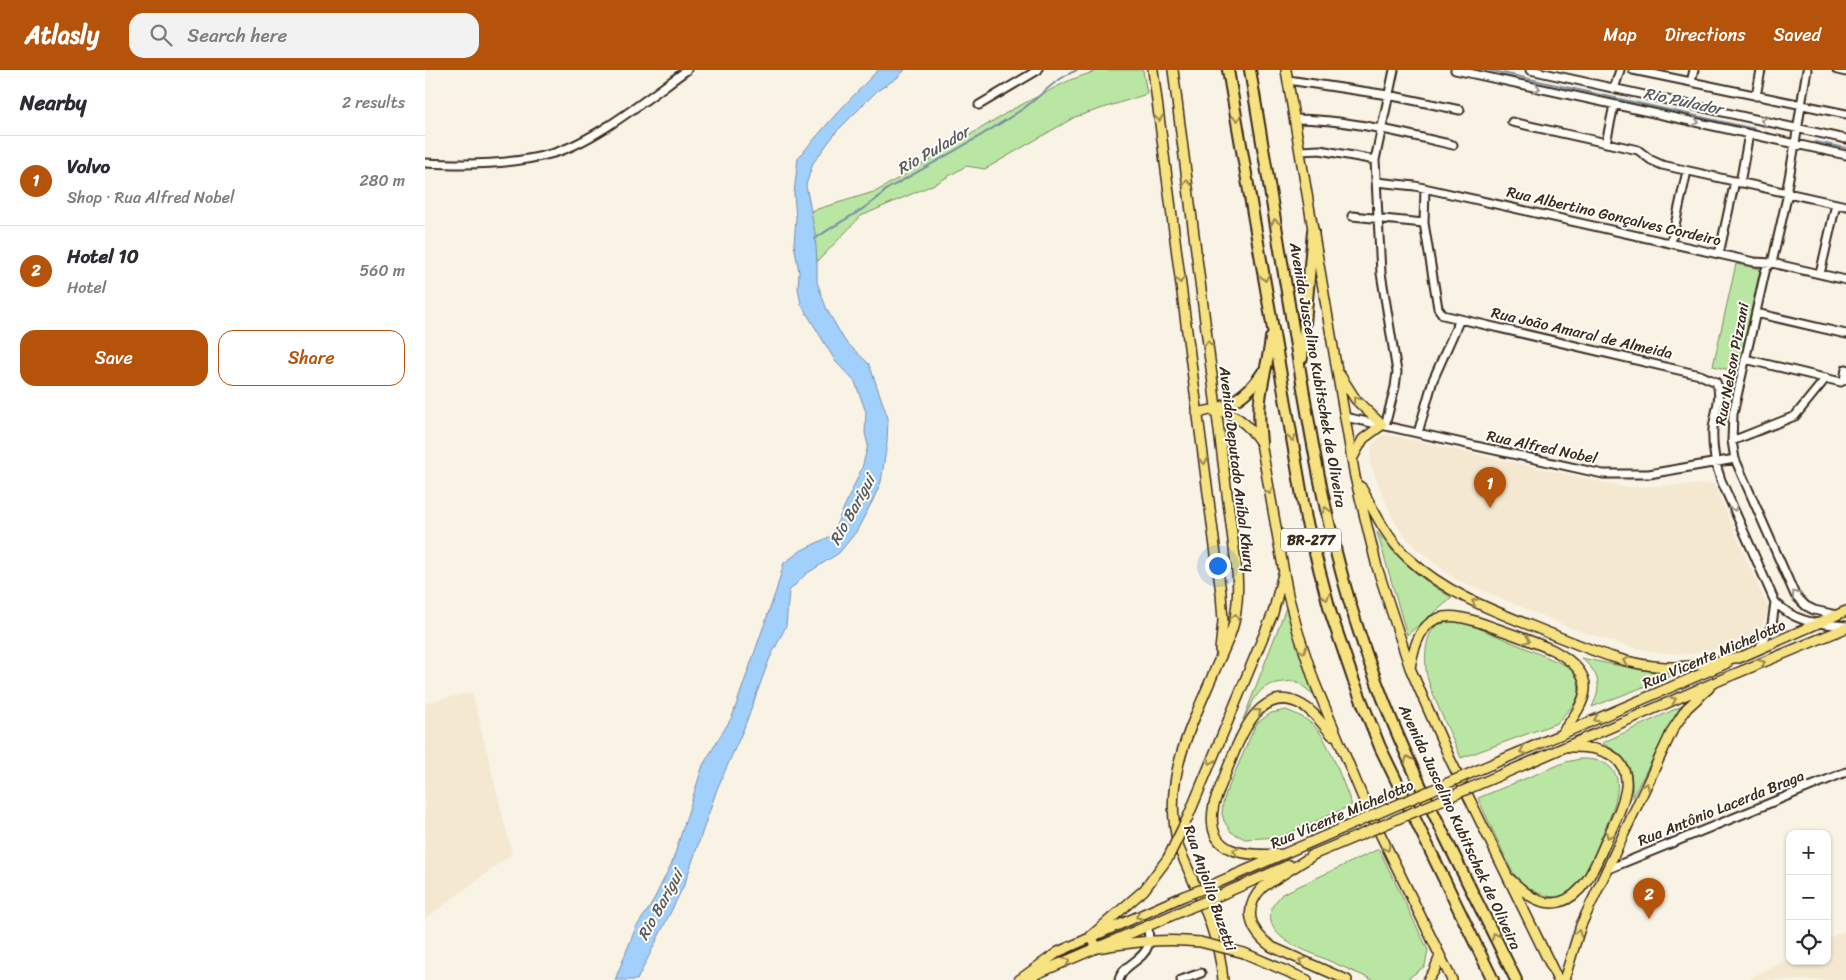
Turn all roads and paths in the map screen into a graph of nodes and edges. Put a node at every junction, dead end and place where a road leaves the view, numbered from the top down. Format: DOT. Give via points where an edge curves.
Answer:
graph roads {
  1 [pos="687,70"];
  2 [pos="1038,70"];
  3 [pos="1153,70"];
  4 [pos="1173,70"];
  5 [pos="1229,70"];
  6 [pos="1250,70"];
  7 [pos="1286,70"];
  8 [pos="1394,70"];
  9 [pos="1455,70"];
  10 [pos="1533,70"];
  11 [pos="1620,70"];
  12 [pos="1633,70"];
  13 [pos="1693,70"];
  14 [pos="1761,70"];
  15 [pos="1807,70"];
  16 [pos="1837,70"];
  17 [pos="1846,72"];
  18 [pos="1287,80"];
  19 [pos="1691,82"];
  20 [pos="1614,88"];
  21 [pos="1388,96"];
  22 [pos="1756,96"];
  23 [pos="979,105"];
  24 [pos="1614,105"];
  25 [pos="1801,105"];
  26 [pos="1460,110"];
  27 [pos="1846,114"];
  28 [pos="1294,119"];
  29 [pos="1512,122"];
  30 [pos="1381,128"];
  31 [pos="1796,128"];
  32 [pos="1749,134"];
  33 [pos="1846,139"];
  34 [pos="1606,143"];
  35 [pos="1796,144"];
  36 [pos="1453,145"];
  37 [pos="1300,151"];
  38 [pos="1846,155"];
  39 [pos="1375,160"];
  40 [pos="425,163"];
  41 [pos="1687,171"];
  42 [pos="1376,182"];
  43 [pos="1738,182"];
  44 [pos="1425,188"];
  45 [pos="1788,193"];
  46 [pos="1835,204"];
  47 [pos="1846,206"];
  48 [pos="1352,216"];
  49 [pos="1378,218"];
  50 [pos="1423,223"];
  51 [pos="1313,231"];
  52 [pos="1671,243"];
  53 [pos="1719,254"];
  54 [pos="1771,263"];
  55 [pos="1820,274"];
  56 [pos="1846,280"];
  57 [pos="1756,313"];
  58 [pos="1460,319"];
  59 [pos="1272,322"];
  60 [pos="1846,334"];
  61 [pos="1269,354"];
  62 [pos="1745,359"];
  63 [pos="1337,369"];
  64 [pos="1846,369"];
  65 [pos="1301,374"];
  66 [pos="1826,378"];
  67 [pos="1716,382"];
  68 [pos="1216,410"];
  69 [pos="1197,413"];
  70 [pos="1345,417"];
  71 [pos="1383,426"];
  72 [pos="1418,433"];
  73 [pos="1732,442"];
  74 [pos="1261,443"];
  75 [pos="1352,459"];
  76 [pos="1735,459"];
  77 [pos="1716,463"];
  78 [pos="1355,477"];
  79 [pos="1284,569"];
  80 [pos="1775,602"];
  81 [pos="1846,611"];
  82 [pos="1837,615"];
  83 [pos="1818,623"];
  84 [pos="1846,627"];
  85 [pos="1757,650"];
  86 [pos="1744,656"];
  87 [pos="1218,663"];
  88 [pos="1410,668"];
  89 [pos="1717,681"];
  90 [pos="1561,734"];
  91 [pos="1339,744"];
  92 [pos="1564,747"];
  93 [pos="1846,772"];
  94 [pos="1284,854"];
  95 [pos="1315,854"];
  96 [pos="1606,870"];
  97 [pos="1505,875"];
  98 [pos="1148,926"];
  99 [pos="1091,936"];
  100 [pos="1149,940"];
  101 [pos="1097,948"];
  102 [pos="1440,956"];
  103 [pos="1201,974"];
  104 [pos="1430,977"];
  105 [pos="1451,978"];
  106 [pos="1021,980"];
  107 [pos="1119,980"];
  108 [pos="1181,980"];
  109 [pos="1223,980"];
  110 [pos="1307,980"];
  111 [pos="1347,980"];
  112 [pos="1493,980"];
  113 [pos="1516,980"];
  114 [pos="1558,980"];
  115 [pos="1564,980"];
  1 -- 40 [label="street" via="608,125 555,153 490,164"];
  2 -- 23 [label="street"];
  3 -- 69 [label="main road, Avenida Deputado Aníbal Khury, one-way"];
  68 -- 4 [label="main road, Avenida Deputado Aníbal Khury, one-way"];
  5 -- 59 [label="highway, BR-277, one-way"];
  65 -- 6 [label="highway, Avenida Juscelino Kubitschek de Oliveira / BR-277, one-way"];
  7 -- 18 [label="main road"];
  8 -- 21 [label="street"];
  9 -- 24 [label="street, one-way"];
  10 -- 20 [label="street"];
  11 -- 20 [label="street"];
  12 -- 19 [label="street"];
  13 -- 19 [label="street"];
  14 -- 22 [label="street"];
  15 -- 25 [label="street, Rua Nelson Pizzani"];
  16 -- 17 [label="street"];
  18 -- 21 [label="street"];
  18 -- 28 [label="main road"];
  19 -- 22 [label="street"];
  31 -- 20 [label="street, one-way"];
  21 -- 26 [label="street"];
  21 -- 30 [label="street"];
  22 -- 25 [label="street"];
  24 -- 32 [label="street, one-way"];
  24 -- 34 [label="street"];
  25 -- 27 [label="street"];
  25 -- 31 [label="street, Rua Nelson Pizzani"];
  28 -- 30 [label="street" via="1327,119"];
  28 -- 37 [label="main road"];
  29 -- 34 [label="street"];
  30 -- 36 [label="street"];
  30 -- 39 [label="street"];
  31 -- 33 [label="street"];
  31 -- 35 [label="street, Rua Nelson Pizzani"];
  32 -- 35 [label="street"];
  32 -- 43 [label="street"];
  34 -- 41 [label="street" via="1641,150 1659,164"];
  35 -- 38 [label="street"];
  35 -- 45 [label="street, Rua Nelson Pizzani"];
  37 -- 39 [label="street" via="1320,150"];
  37 -- 51 [label="main road"];
  39 -- 42 [label="street"];
  41 -- 43 [label="street"];
  41 -- 52 [label="street"];
  42 -- 44 [label="street, Rua Albertino Gonçalves Cordeiro"];
  42 -- 49 [label="street"];
  43 -- 45 [label="street"];
  43 -- 53 [label="street"];
  44 -- 50 [label="street"];
  44 -- 52 [label="street, Rua Albertino Gonçalves Cordeiro"];
  45 -- 46 [label="street"];
  45 -- 54 [label="street, Rua Nelson Pizzani"];
  46 -- 47 [label="street"];
  46 -- 55 [label="street"];
  48 -- 49 [label="street"];
  49 -- 50 [label="street"];
  49 -- 71 [label="street" via="1381,273 1397,372"];
  50 -- 58 [label="street, Rua João Amaral de Almeida" via="1437,308 1440,313"];
  51 -- 63 [label="main road"];
  51 -- 65 [label="highway"];
  52 -- 53 [label="street, Rua Albertino Gonçalves Cordeiro"];
  53 -- 54 [label="street, Rua Albertino Gonçalves Cordeiro"];
  54 -- 55 [label="street, Rua Albertino Gonçalves Cordeiro"];
  54 -- 57 [label="street, Rua Nelson Pizzani" via="1765,272"];
  55 -- 56 [label="street, Rua Albertino Gonçalves Cordeiro"];
  57 -- 60 [label="street"];
  57 -- 62 [label="street, Rua Nelson Pizzani"];
  58 -- 67 [label="street, Rua João Amaral de Almeida" via="1700,375"];
  58 -- 72 [label="street" via="1433,380"];
  59 -- 61 [label="highway"];
  59 -- 112 [label="highway, BR-277, one-way" via="1306,518 1340,642 1379,747"];
  61 -- 68 [label="highway" via="1256,383 1232,403"];
  61 -- 74 [label="highway" via="1260,400"];
  62 -- 66 [label="street"];
  62 -- 73 [label="street, Rua Nelson Pizzani" via="1733,414"];
  63 -- 70 [label="main road"];
  71 -- 63 [label="main road, one-way" via="1356,400"];
  64 -- 66 [label="street" via="1842,382"];
  113 -- 65 [label="highway, Avenida Juscelino Kubitschek de Oliveira / BR-277, one-way" via="1413,770 1371,666 1332,538"];
  66 -- 73 [label="street" via="1795,416"];
  67 -- 77 [label="street, Rua Nelson Pizzani" via="1719,390 1713,430"];
  68 -- 69 [label="main road"];
  68 -- 74 [label="main road" via="1238,419"];
  87 -- 68 [label="main road, Avenida Deputado Aníbal Khury, one-way" via="1233,625 1238,585"];
  69 -- 87 [label="main road, Avenida Deputado Aníbal Khury, one-way" via="1222,606"];
  70 -- 71 [label="street, Rua Alfred Nobel"];
  70 -- 75 [label="main road"];
  71 -- 72 [label="street, Rua Alfred Nobel"];
  71 -- 75 [label="main road" via="1363,439"];
  72 -- 77 [label="street, Rua Alfred Nobel" via="1603,474 1649,474"];
  73 -- 76 [label="street, Rua Nelson Pizzani"];
  74 -- 79 [label="main road, one-way"];
  75 -- 78 [label="main road"];
  76 -- 77 [label="street, Rua Alfred Nobel"];
  82 -- 76 [label="street, Rua Nelson Pizzani, one-way" via="1806,606 1790,588"];
  77 -- 80 [label="street, Rua Nelson Pizzani, one-way"];
  86 -- 78 [label="main road, one-way" via="1679,667 1637,664 1475,603 1423,571 1397,546 1380,523"];
  78 -- 88 [label="main road" via="1377,567"];
  79 -- 91 [label="main road, one-way" via="1303,648"];
  79 -- 99 [label="main road, one-way, bridge" via="1273,613 1168,858 1144,890"];
  80 -- 83 [label="street, Rua Nelson Pizzani" via="1791,616"];
  80 -- 85 [label="street" via="1772,625"];
  81 -- 82 [label="main road, Rua Vicente Michelotto"];
  82 -- 83 [label="main road, Rua Vicente Michelotto"];
  83 -- 84 [label="street, Rua Nelson Pizzani"];
  83 -- 85 [label="main road, Rua Vicente Michelotto"];
  89 -- 84 [label="main road, Rua Vicente Michelotto, one-way"];
  85 -- 86 [label="main road, Rua Vicente Michelotto"];
  86 -- 90 [label="main road, Rua Vicente Michelotto, one-way"];
  87 -- 109 [label="main road, Rua Anjolilo Buzetti" via="1180,757 1172,808 1179,848 1213,930"];
  88 -- 90 [label="main road, one-way" via="1423,629 1434,620 1449,616 1479,622 1553,650 1577,667 1586,689 1579,710"];
  88 -- 97 [label="main road"];
  92 -- 89 [label="main road, Rua Vicente Michelotto, one-way"];
  96 -- 89 [label="main road, one-way" via="1680,717"];
  90 -- 94 [label="main road, Rua Vicente Michelotto, one-way, bridge"];
  94 -- 91 [label="main road, one-way" via="1236,852 1223,845 1214,831 1214,804 1243,730 1251,717 1265,706 1278,701 1295,702 1310,710"];
  91 -- 102 [label="main road, one-way"];
  92 -- 95 [label="main road, Rua Vicente Michelotto, bridge"];
  92 -- 97 [label="main road, one-way" via="1603,750 1623,768 1626,786 1620,810 1593,870 1574,894 1549,903 1532,898"];
  93 -- 96 [label="street, Rua Antônio Lacerda Braga"];
  94 -- 99 [label="main road, Rua Vicente Michelotto, one-way, bridge"];
  95 -- 98 [label="main road, Rua Vicente Michelotto, bridge"];
  111 -- 95 [label="main road, one-way" via="1271,947 1253,926 1251,909 1263,887"];
  115 -- 96 [label="main road, one-way" via="1577,936"];
  97 -- 114 [label="main road"];
  98 -- 100 [label="street"];
  98 -- 101 [label="main road, Rua Vicente Michelotto"];
  99 -- 101 [label="main road"];
  99 -- 106 [label="main road, Rua Vicente Michelotto" via="1046,959"];
  100 -- 101 [label="main road"];
  100 -- 107 [label="street" via="1147,949 1125,968"];
  100 -- 110 [label="main road, bridge" via="1200,942 1243,953"];
  106 -- 101 [label="main road, Rua Vicente Michelotto, one-way"];
  102 -- 104 [label="main road"];
  102 -- 105 [label="main road"];
  103 -- 108 [label="street"];
  104 -- 105 [label="main road" via="1441,974"];
}
